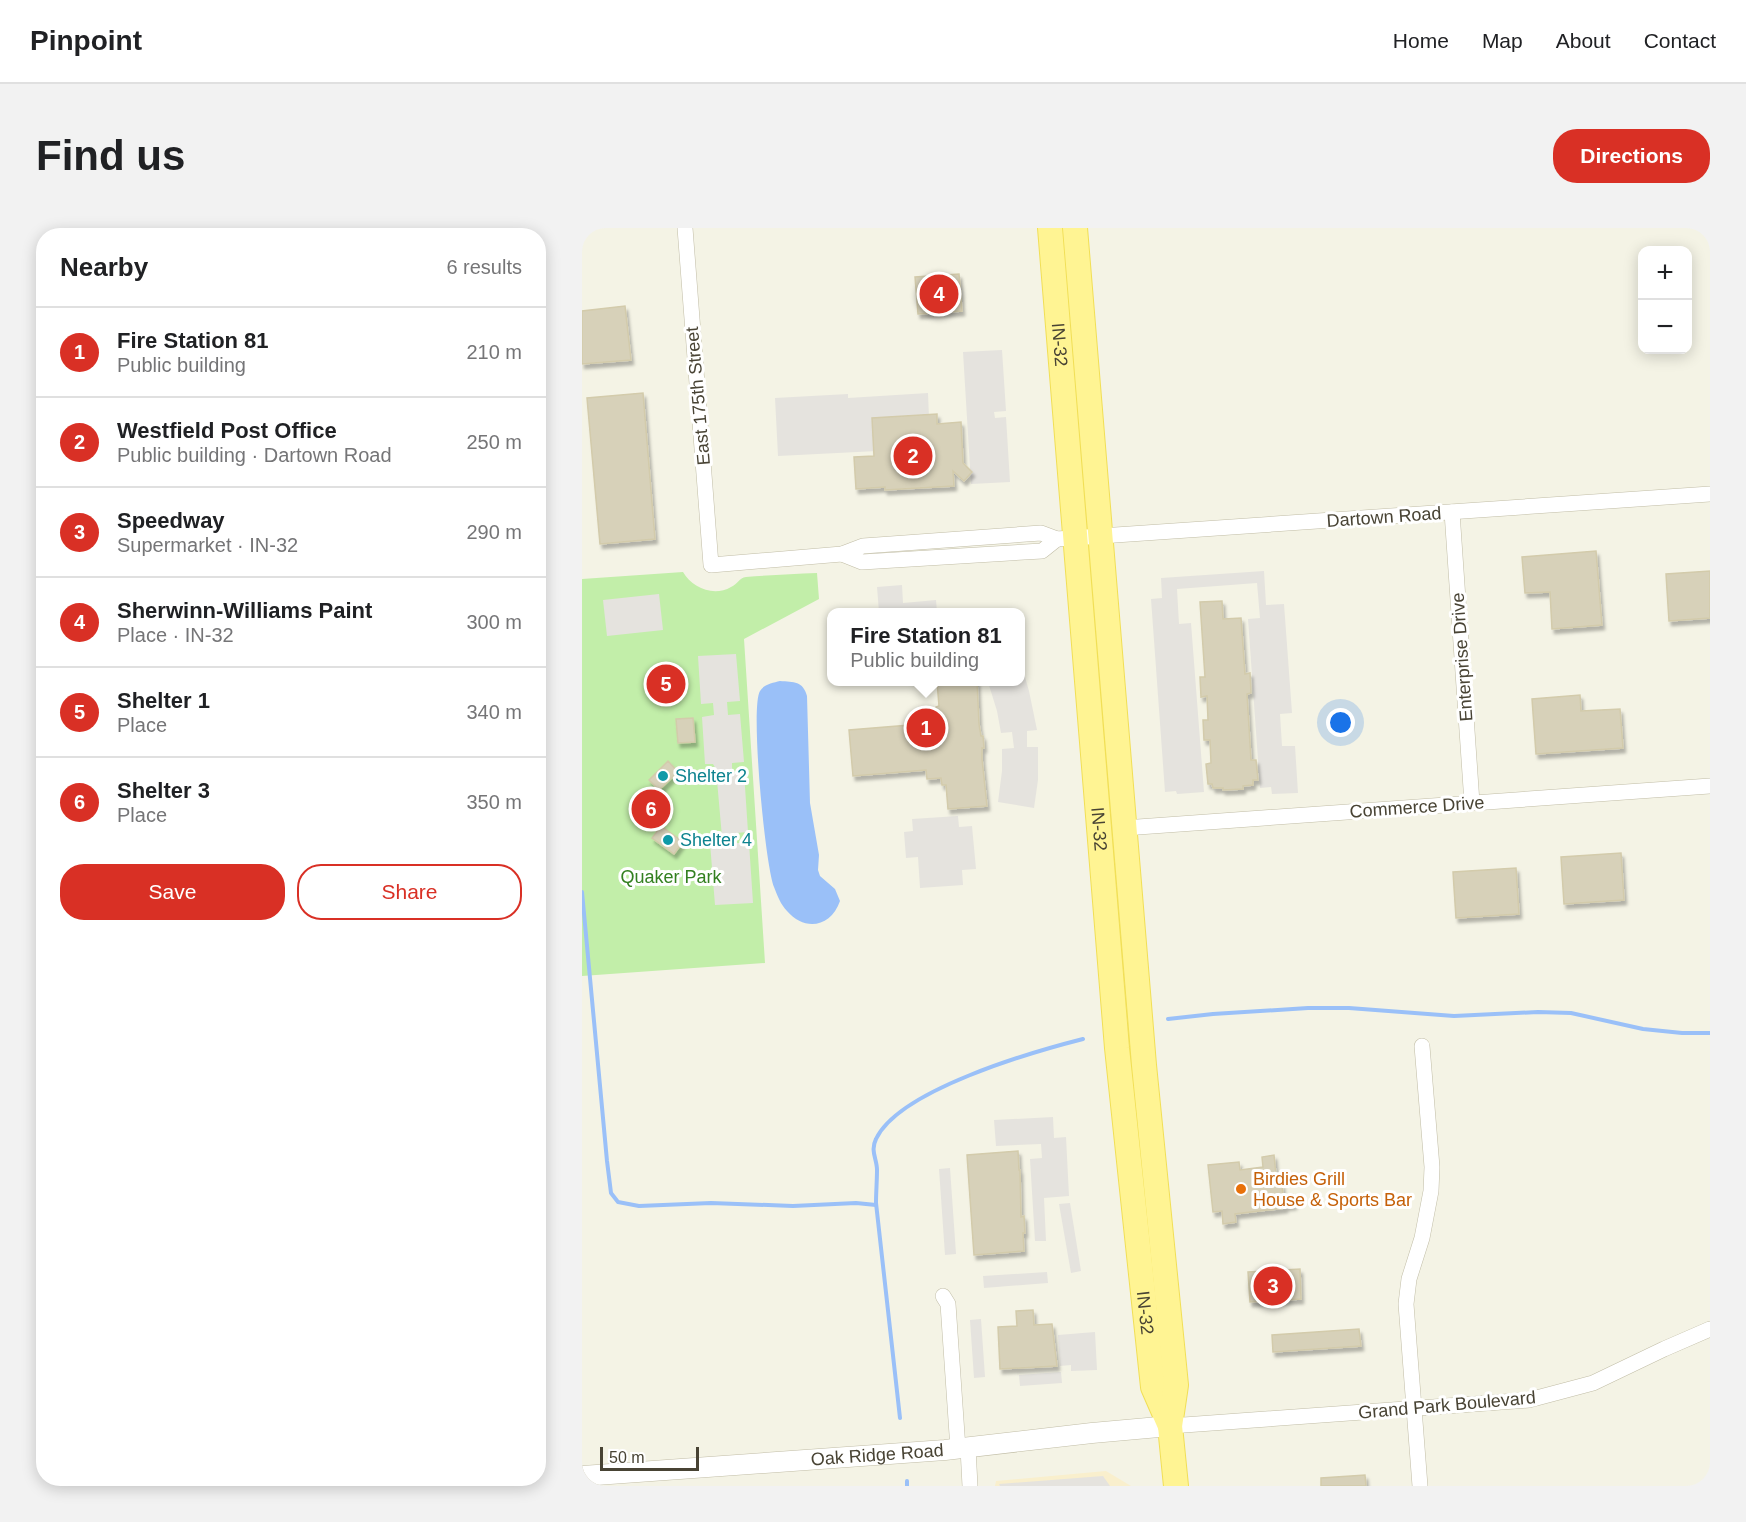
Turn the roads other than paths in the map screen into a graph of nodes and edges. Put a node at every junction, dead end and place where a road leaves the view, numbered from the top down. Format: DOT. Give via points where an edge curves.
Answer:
graph roads {
  1 [pos="685,228"];
  2 [pos="1050,228"];
  3 [pos="1075,228"];
  4 [pos="1710,494"];
  5 [pos="1452,512"];
  6 [pos="1100,536"];
  7 [pos="1066,538"];
  8 [pos="711,565"];
  9 [pos="1710,786"];
  10 [pos="1472,803"];
  11 [pos="1124,828"];
  12 [pos="1422,1046"];
  13 [pos="944,1296"];
  14 [pos="1710,1329"];
  15 [pos="1414,1409"];
  16 [pos="1170,1426"];
  17 [pos="963,1448"];
  18 [pos="582,1476"];
  19 [pos="970,1486"];
  20 [pos="1176,1486"];
  21 [pos="1420,1486"];
  1 -- 8 [label="street, East 175th Street"];
  2 -- 7 [label="main road, IN-32"];
  3 -- 6 [label="main road, IN-32"];
  4 -- 5 [label="street, Dartown Road"];
  5 -- 6 [label="street, Dartown Road"];
  5 -- 10 [label="street, Enterprise Drive"];
  6 -- 7 [label="street, Dartown Road"];
  6 -- 11 [label="main road, IN-32"];
  7 -- 8 [label="street, Dartown Road" via="1041,533 863,546 842,554"];
  7 -- 16 [label="main road, IN-32" via="1153,1387"];
  9 -- 10 [label="street, Commerce Drive"];
  10 -- 11 [label="street, Commerce Drive"];
  11 -- 16 [label="main road, IN-32" via="1176,1385"];
  12 -- 15 [label="street" via="1432,1167 1429,1209 1406,1304"];
  13 -- 17 [label="street"];
  14 -- 15 [label="street, Grand Park Boulevard" via="1593,1383 1559,1394"];
  15 -- 16 [label="street, Grand Park Boulevard"];
  15 -- 21 [label="street"];
  16 -- 17 [label="street, Oak Ridge Road"];
  16 -- 20 [label="main road, IN-32"];
  17 -- 18 [label="street, Oak Ridge Road"];
  17 -- 19 [label="street"];
}
